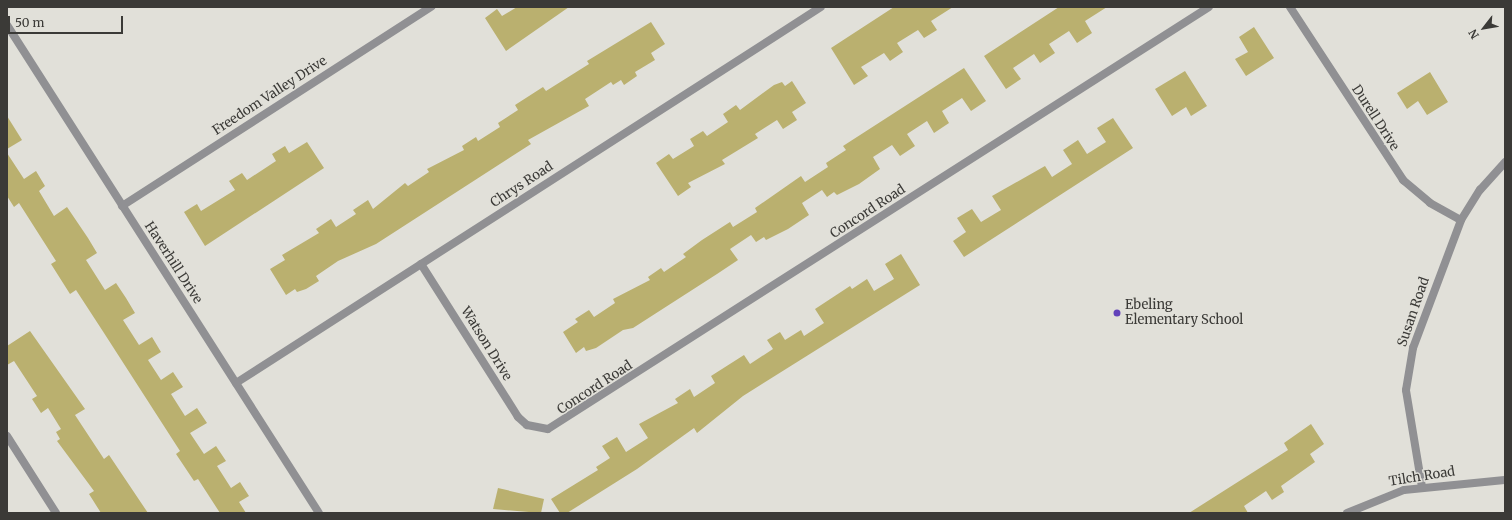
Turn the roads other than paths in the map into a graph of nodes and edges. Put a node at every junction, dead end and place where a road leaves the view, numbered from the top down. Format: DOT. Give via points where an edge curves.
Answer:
graph roads {
  1 [pos="431,7"];
  2 [pos="821,7"];
  3 [pos="1209,7"];
  4 [pos="1290,7"];
  5 [pos="7,25"];
  6 [pos="1505,162"];
  7 [pos="122,206"];
  8 [pos="1461,220"];
  9 [pos="421,264"];
  10 [pos="236,383"];
  11 [pos="537,430"];
  12 [pos="7,436"];
  13 [pos="1505,480"];
  14 [pos="1422,487"];
  15 [pos="56,513"];
  16 [pos="319,513"];
  17 [pos="1347,513"];
  1 -- 7 [label="street, Freedom Valley Drive"];
  2 -- 9 [label="street, Chrys Road"];
  3 -- 11 [label="street, Concord Road" via="559,425"];
  4 -- 8 [label="street, Durell Drive" via="1403,180 1430,203"];
  5 -- 7 [label="street, Haverhill Drive"];
  6 -- 8 [label="street, Susan Road" via="1480,190"];
  7 -- 10 [label="street, Haverhill Drive"];
  8 -- 14 [label="street, Susan Road" via="1408,371 1408,413"];
  9 -- 10 [label="street, Chrys Road"];
  9 -- 11 [label="street, Watson Drive" via="518,417"];
  10 -- 16 [label="street, Haverhill Drive"];
  12 -- 15 [label="street"];
  13 -- 14 [label="street, Tilch Road"];
  14 -- 17 [label="street, Tilch Road" via="1384,496"];
}
